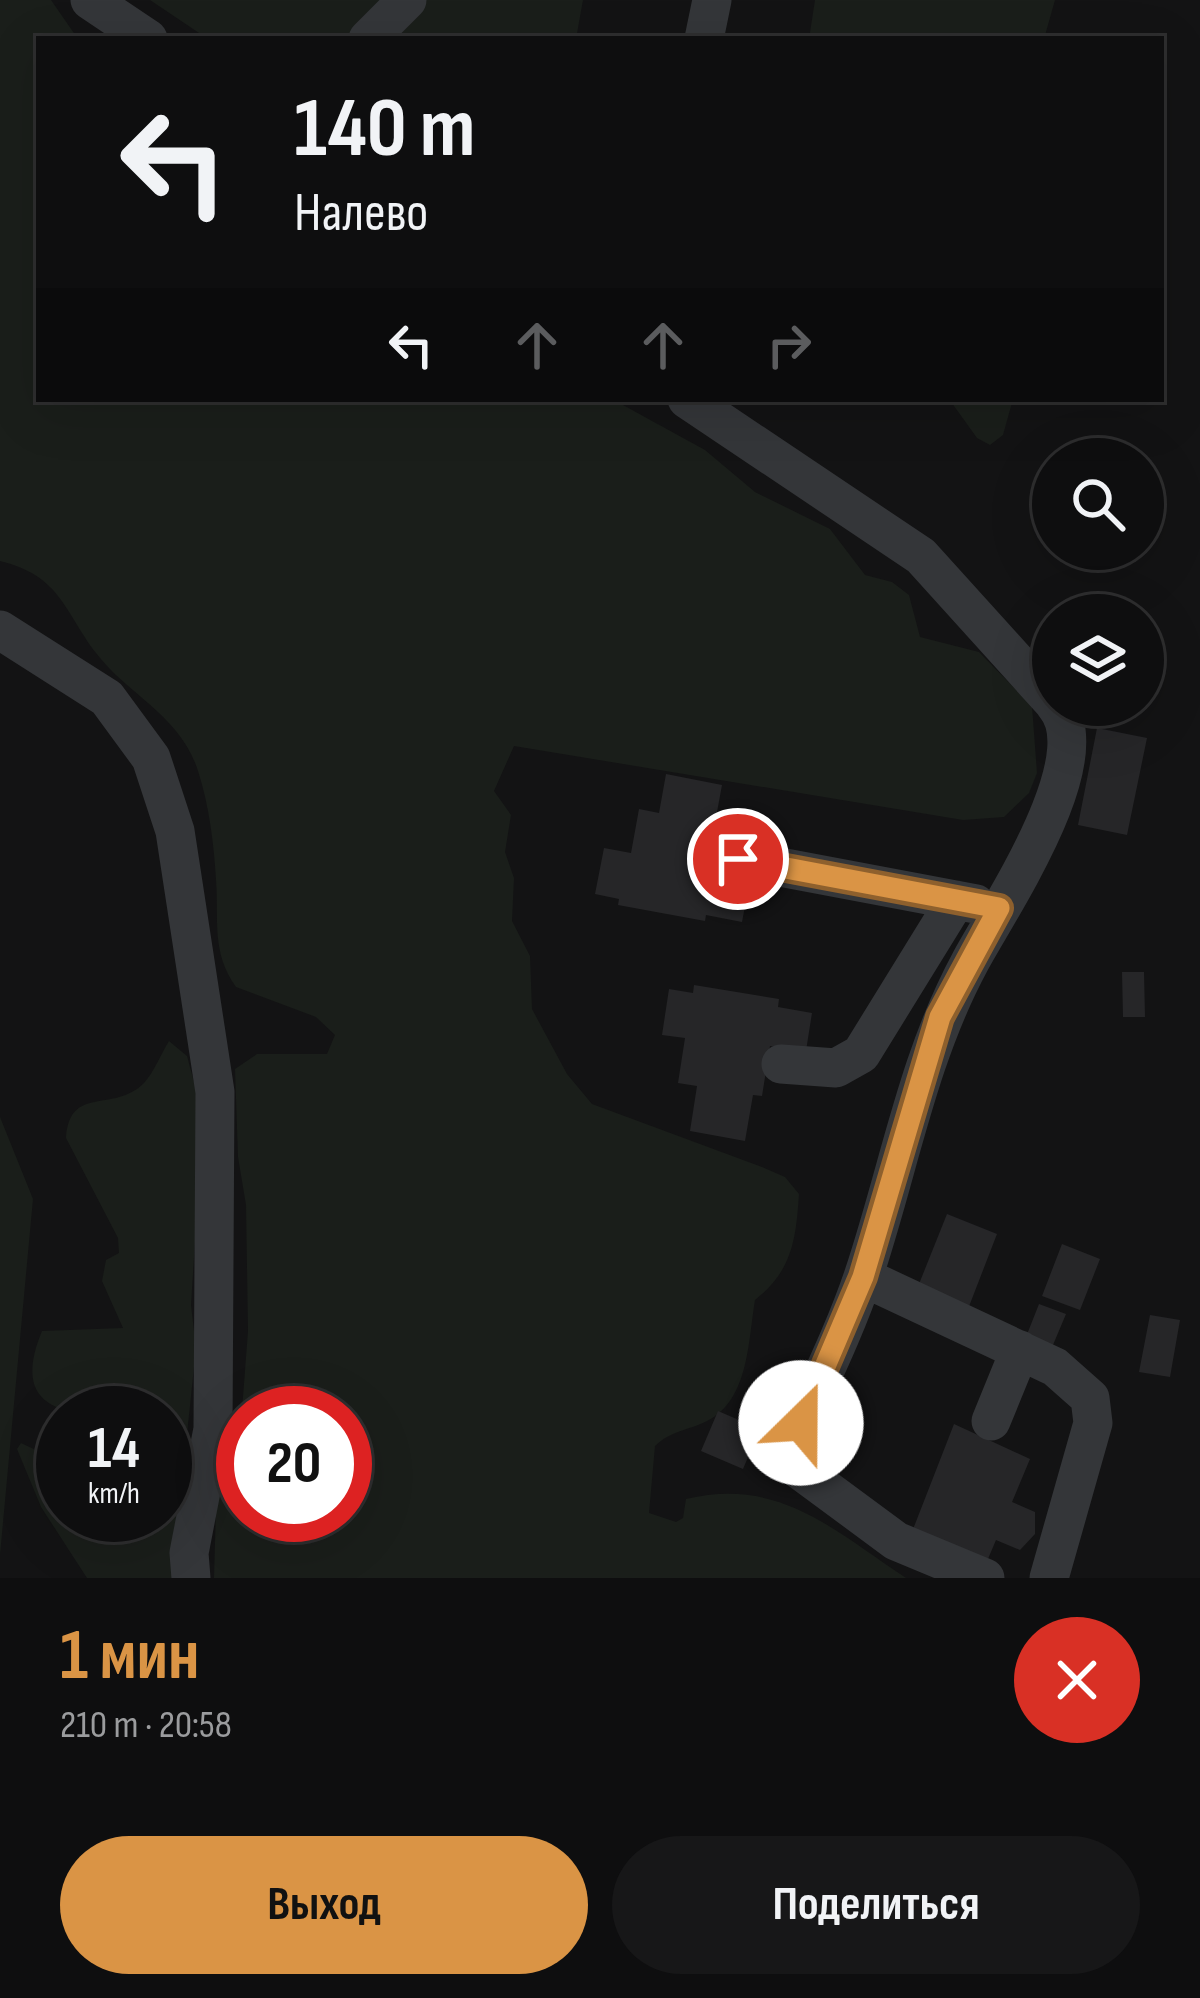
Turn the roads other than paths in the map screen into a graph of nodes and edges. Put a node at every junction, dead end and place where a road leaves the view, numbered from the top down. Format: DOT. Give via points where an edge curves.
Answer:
graph roads {
  1 [pos="89,0"];
  2 [pos="407,0"];
  3 [pos="712,0"];
  4 [pos="142,21"];
  5 [pos="371,36"];
  6 [pos="705,36"];
  7 [pos="691,402"];
  8 [pos="0,630"];
  9 [pos="1032,680"];
  10 [pos="1065,726"];
  11 [pos="738,859"];
  12 [pos="956,900"];
  13 [pos="999,908"];
  14 [pos="781,1064"];
  15 [pos="863,1277"];
  16 [pos="1021,1350"];
  17 [pos="991,1420"];
  18 [pos="191,1578"];
  19 [pos="985,1578"];
  20 [pos="1048,1578"];
  1 -- 4 [label="street"];
  2 -- 5 [label="street"];
  3 -- 6 [label="street"];
  7 -- 9 [label="street" via="921,556"];
  8 -- 18 [label="street" via="107,698 151,758 175,831 215,1092 213,1429"];
  10 -- 13 [label="street" via="1068,755 1055,804"];
  11 -- 12 [label="street"];
  12 -- 13 [label="street"];
  12 -- 14 [label="street" via="861,1054 836,1068"];
  13 -- 15 [label="street" via="940,1017"];
  15 -- 16 [label="street"];
  15 -- 19 [label="street" via="785,1459 896,1541"];
  16 -- 17 [label="street"];
  16 -- 20 [label="street" via="1090,1398 1093,1423"];
}
